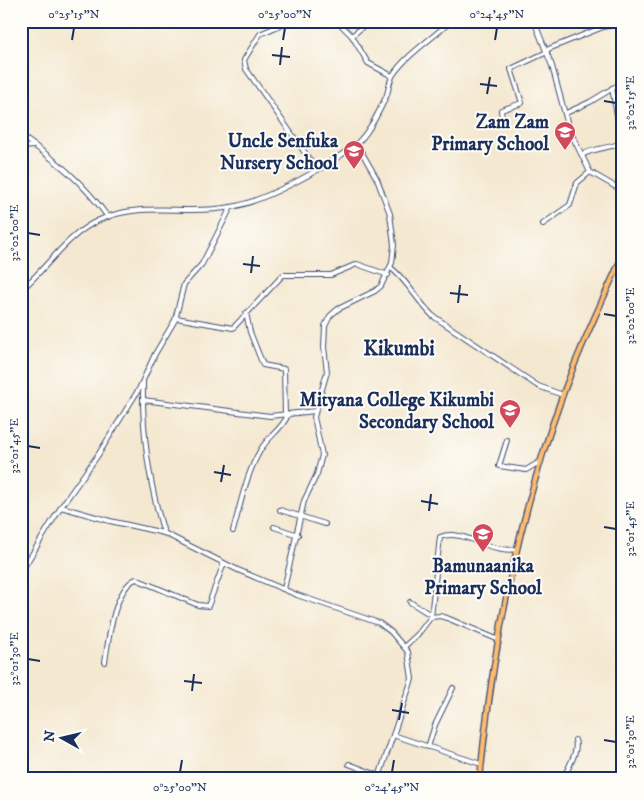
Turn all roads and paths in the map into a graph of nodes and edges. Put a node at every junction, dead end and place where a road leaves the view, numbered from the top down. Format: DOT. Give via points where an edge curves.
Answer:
graph roads {
  1 [pos="290,21"];
  2 [pos="337,21"];
  3 [pos="369,21"];
  4 [pos="451,21"];
  5 [pos="534,21"];
  6 [pos="623,23"];
  7 [pos="352,36"];
  8 [pos="546,51"];
  9 [pos="392,76"];
  10 [pos="623,82"];
  11 [pos="612,88"];
  12 [pos="623,111"];
  13 [pos="617,112"];
  14 [pos="566,114"];
  15 [pos="496,123"];
  16 [pos="21,136"];
  17 [pos="357,144"];
  18 [pos="35,146"];
  19 [pos="21,147"];
  20 [pos="582,155"];
  21 [pos="317,170"];
  22 [pos="590,172"];
  23 [pos="623,191"];
  24 [pos="231,207"];
  25 [pos="108,217"];
  26 [pos="543,224"];
  27 [pos="623,255"];
  28 [pos="391,268"];
  29 [pos="388,275"];
  30 [pos="21,290"];
  31 [pos="246,313"];
  32 [pos="176,318"];
  33 [pos="144,380"];
  34 [pos="563,395"];
  35 [pos="143,400"];
  36 [pos="315,411"];
  37 [pos="287,415"];
  38 [pos="507,440"];
  39 [pos="541,462"];
  40 [pos="61,506"];
  41 [pos="280,510"];
  42 [pos="301,517"];
  43 [pos="324,524"];
  44 [pos="274,527"];
  45 [pos="233,532"];
  46 [pos="164,533"];
  47 [pos="298,535"];
  48 [pos="517,549"];
  49 [pos="224,563"];
  50 [pos="21,572"];
  51 [pos="284,589"];
  52 [pos="410,602"];
  53 [pos="431,616"];
  54 [pos="499,640"];
  55 [pos="405,646"];
  56 [pos="106,662"];
  57 [pos="453,688"];
  58 [pos="393,735"];
  59 [pos="574,740"];
  60 [pos="428,747"];
  61 [pos="349,764"];
  62 [pos="481,764"];
  63 [pos="379,777"];
  64 [pos="388,779"];
  65 [pos="480,779"];
  66 [pos="563,779"];
  1 -- 21 [label="street" via="260,34 244,60 246,69"];
  2 -- 7 [label="street"];
  3 -- 7 [label="street"];
  4 -- 9 [label="street"];
  5 -- 8 [label="street"];
  6 -- 8 [label="street" via="603,27"];
  7 -- 9 [label="street" via="368,64"];
  8 -- 14 [label="street"];
  8 -- 15 [label="street" via="511,69 522,103 501,110 502,120"];
  9 -- 17 [label="street" via="385,98"];
  10 -- 11 [label="street"];
  11 -- 13 [label="street"];
  11 -- 14 [label="street"];
  12 -- 13 [label="street"];
  13 -- 20 [label="street" via="621,144 600,147"];
  14 -- 20 [label="street" via="569,129"];
  16 -- 18 [label="street"];
  17 -- 21 [label="street"];
  17 -- 28 [label="street" via="377,179 390,214 394,245"];
  18 -- 19 [label="street"];
  18 -- 25 [label="street" via="74,175"];
  20 -- 22 [label="street"];
  21 -- 24 [label="street"];
  22 -- 23 [label="street"];
  22 -- 26 [label="street" via="576,183 570,205"];
  24 -- 25 [label="street" via="139,209"];
  24 -- 32 [label="street" via="202,264 184,284"];
  25 -- 30 [label="street" via="79,233"];
  27 -- 34 [label="main road"];
  28 -- 29 [label="street"];
  28 -- 34 [label="street" via="433,316 538,386"];
  29 -- 31 [label="street" via="357,264 331,275 283,275"];
  29 -- 36 [label="street" via="375,291 338,309 327,320 324,336 327,372"];
  31 -- 32 [label="street" via="231,328"];
  31 -- 37 [label="street" via="262,364 284,369"];
  32 -- 33 [label="street"];
  33 -- 35 [label="street"];
  33 -- 40 [label="street" via="98,455"];
  34 -- 39 [label="main road"];
  35 -- 37 [label="street" via="248,414"];
  35 -- 46 [label="street" via="142,416 153,493"];
  36 -- 37 [label="street"];
  36 -- 42 [label="street" via="322,455"];
  37 -- 45 [label="street" via="255,461"];
  38 -- 39 [label="street" via="499,466 526,470"];
  39 -- 48 [label="main road"];
  40 -- 46 [label="street"];
  40 -- 50 [label="street"];
  41 -- 42 [label="street"];
  42 -- 43 [label="street"];
  42 -- 47 [label="street"];
  44 -- 47 [label="street"];
  46 -- 49 [label="street"];
  47 -- 51 [label="street"];
  48 -- 53 [label="street" via="504,551 465,537 440,537"];
  48 -- 54 [label="main road"];
  49 -- 51 [label="street"];
  49 -- 56 [label="street" via="208,606 198,605 136,578 132,580 120,598 110,628"];
  51 -- 55 [label="street" via="379,624"];
  52 -- 53 [label="street"];
  53 -- 54 [label="street" via="447,618"];
  53 -- 55 [label="street"];
  54 -- 62 [label="main road"];
  55 -- 58 [label="street" via="412,679"];
  57 -- 60 [label="street"];
  58 -- 60 [label="street"];
  58 -- 63 [label="street"];
  59 -- 66 [label="street" via="574,755"];
  60 -- 62 [label="street"];
  61 -- 63 [label="street"];
  62 -- 65 [label="main road"];
  63 -- 64 [label="street"];
}
